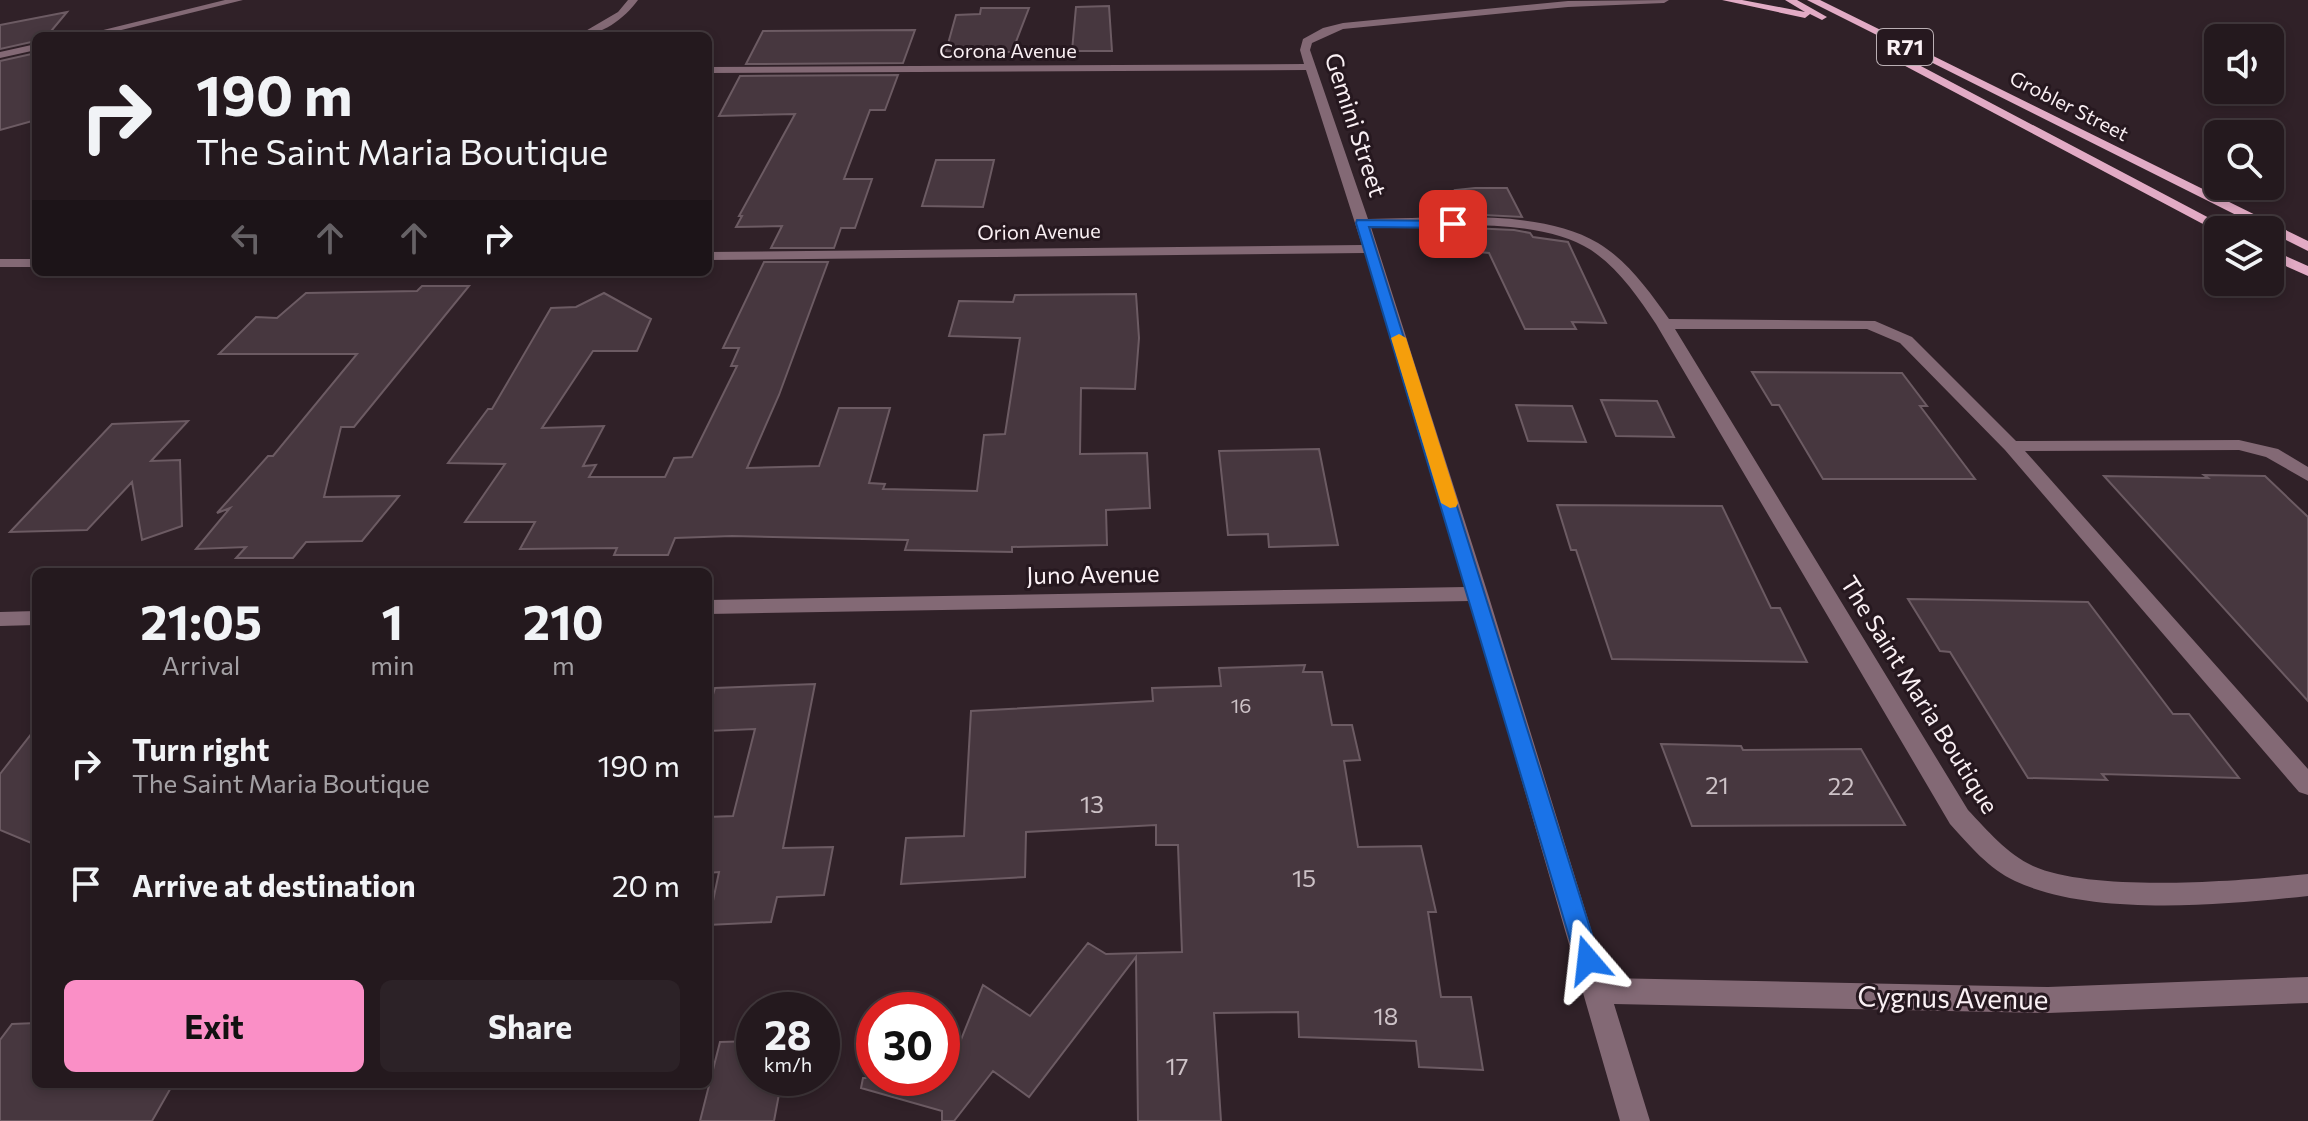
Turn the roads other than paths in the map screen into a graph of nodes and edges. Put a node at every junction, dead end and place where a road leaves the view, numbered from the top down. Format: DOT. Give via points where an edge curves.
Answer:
graph roads {
  1 [pos="238,0"];
  2 [pos="633,0"];
  3 [pos="1664,0"];
  4 [pos="1727,0"];
  5 [pos="1790,0"];
  6 [pos="1812,0"];
  7 [pos="1847,1"];
  8 [pos="1850,20"];
  9 [pos="1832,23"];
  10 [pos="101,32"];
  11 [pos="589,32"];
  12 [pos="1873,44"];
  13 [pos="32,48"];
  14 [pos="1886,52"];
  15 [pos="0,55"];
  16 [pos="1309,67"];
  17 [pos="712,70"];
  18 [pos="2204,219"];
  19 [pos="1362,223"];
  20 [pos="2308,247"];
  21 [pos="1371,249"];
  22 [pos="712,256"];
  23 [pos="2284,260"];
  24 [pos="0,263"];
  25 [pos="32,263"];
  26 [pos="2308,272"];
  27 [pos="1664,324"];
  28 [pos="2011,446"];
  29 [pos="2308,475"];
  30 [pos="1478,594"];
  31 [pos="712,607"];
  32 [pos="32,618"];
  33 [pos="0,619"];
  34 [pos="2308,785"];
  35 [pos="2308,885"];
  36 [pos="2308,990"];
  37 [pos="1597,991"];
  38 [pos="1635,1121"];
  1 -- 10 [label="street"];
  2 -- 11 [label="street" via="622,14"];
  3 -- 16 [label="street, Gemini Street" via="1343,26 1307,41"];
  4 -- 9 [label="main road"];
  5 -- 9 [label="main road, R71"];
  6 -- 8 [label="main road, Grobler Street / R71"];
  7 -- 8 [label="main road"];
  8 -- 20 [label="main road, Grobler Street / R71"];
  9 -- 12 [label="main road, R71"];
  13 -- 15 [label="street"];
  14 -- 18 [label="main road, Grobler Street / R71"];
  16 -- 17 [label="street, Corona Avenue"];
  16 -- 19 [label="street, Gemini Street"];
  19 -- 21 [label="street, Gemini Street"];
  19 -- 27 [label="street, The Saint Maria Boutique" via="1513,225 1567,234 1624,270"];
  21 -- 22 [label="street, Orion Avenue"];
  21 -- 30 [label="street, Gemini Street"];
  23 -- 26 [label="main road"];
  24 -- 25 [label="street"];
  27 -- 28 [label="street" via="1845,323 1889,331 1906,340"];
  27 -- 35 [label="street, The Saint Maria Boutique" via="1959,817 1998,856 2024,874 2057,886 2221,890"];
  28 -- 29 [label="street" via="2239,445 2272,453"];
  28 -- 34 [label="street"];
  30 -- 31 [label="street, Juno Avenue"];
  30 -- 37 [label="street, Gemini Street"];
  32 -- 33 [label="street"];
  36 -- 37 [label="street, Cygnus Avenue" via="2048,1000"];
  37 -- 38 [label="street, Gemini Street"];
}
